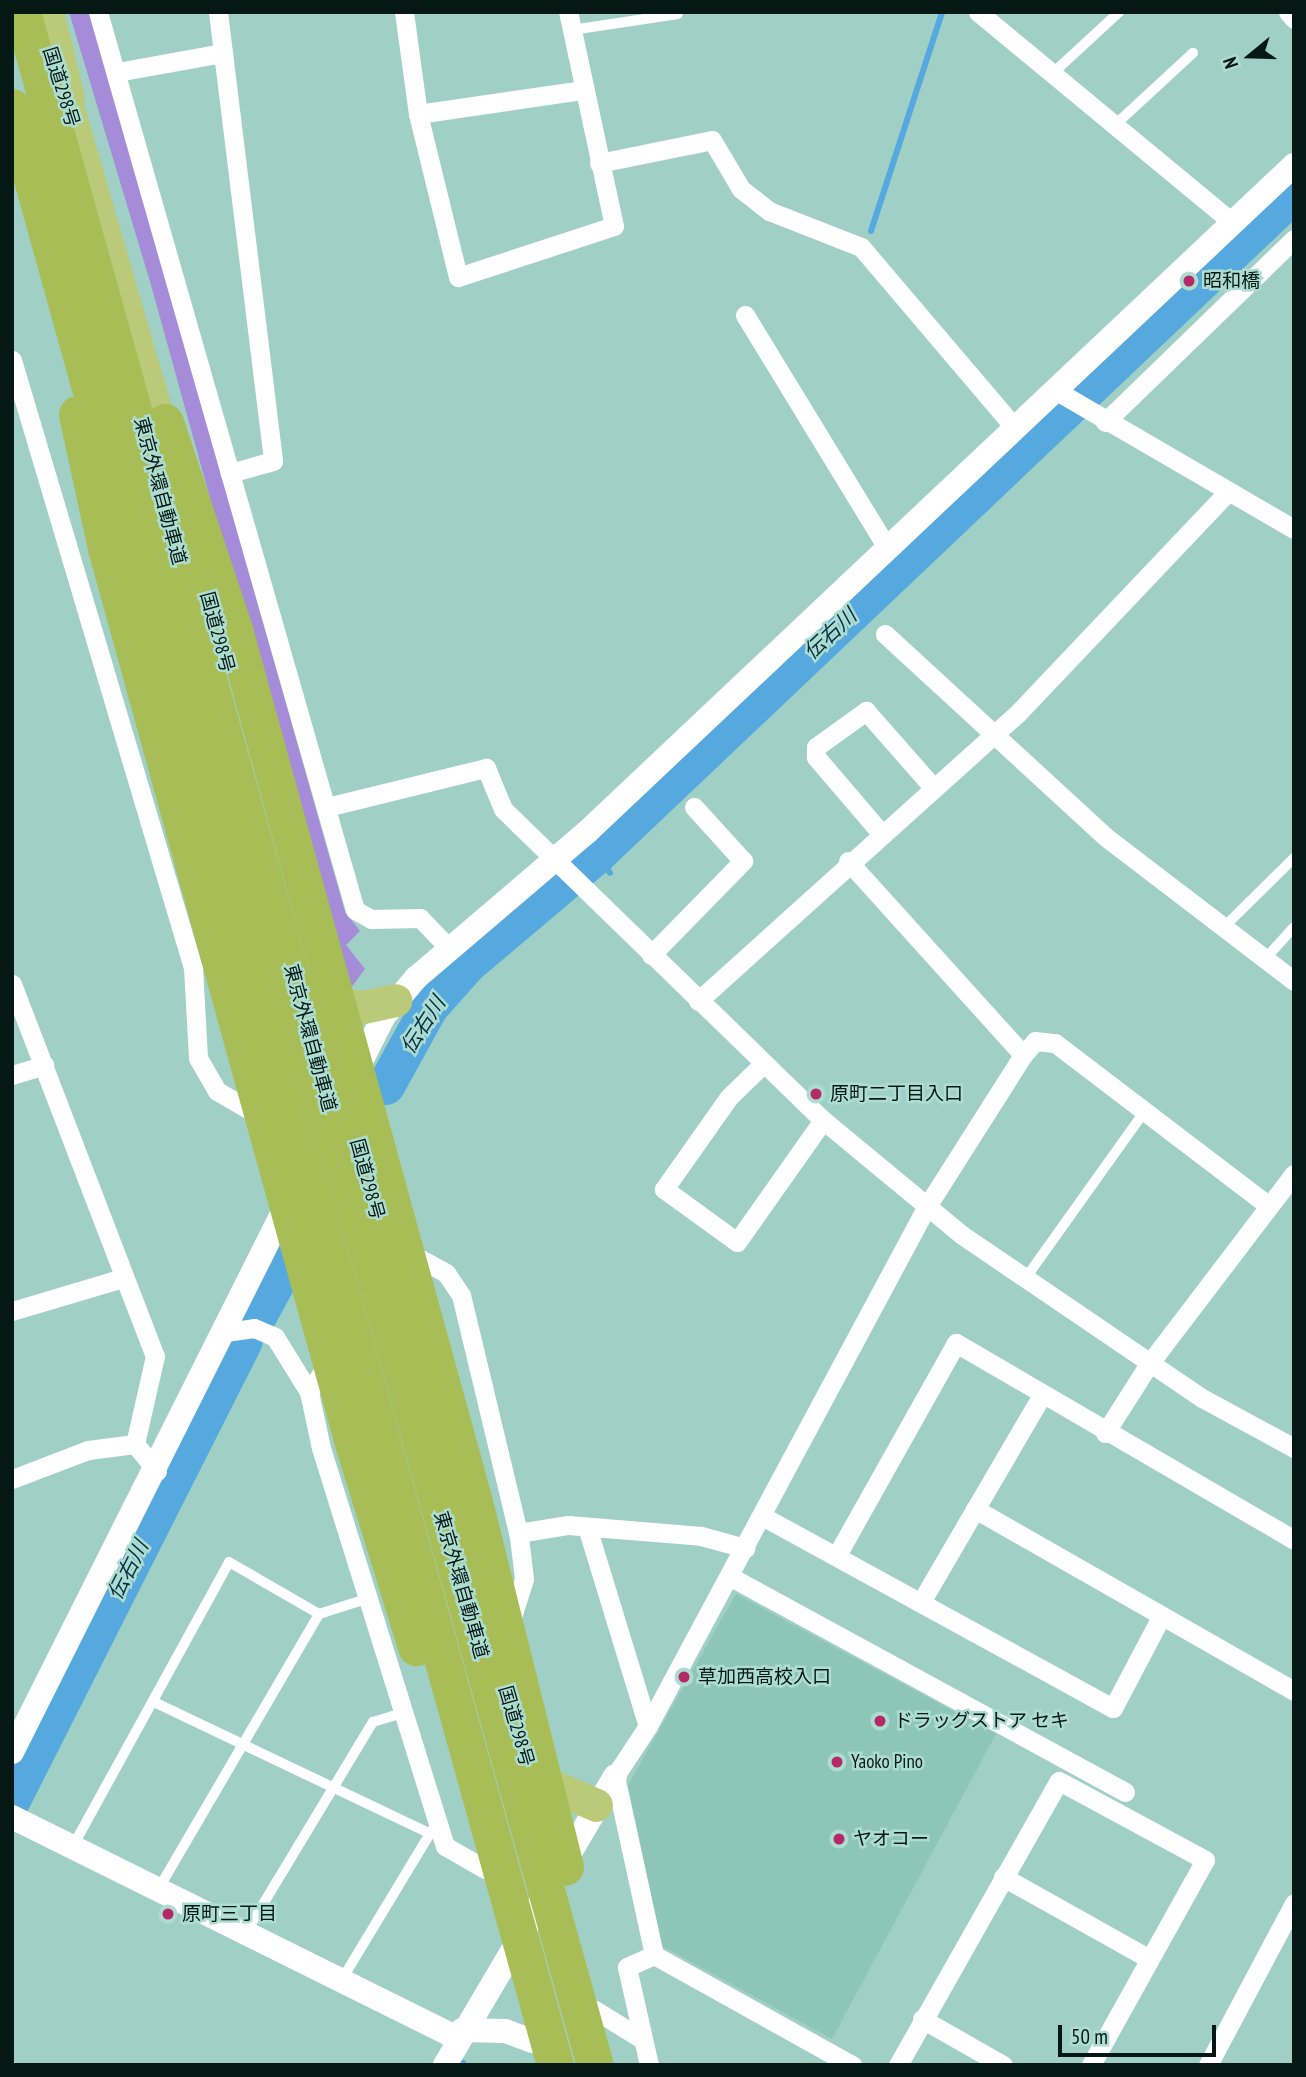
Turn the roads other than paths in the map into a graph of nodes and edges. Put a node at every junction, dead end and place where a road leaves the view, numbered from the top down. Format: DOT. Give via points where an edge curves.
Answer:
graph roads {
  1 [pos="22,12"];
  2 [pos="39,12"];
  3 [pos="47,12"];
  4 [pos="98,12"];
  5 [pos="219,12"];
  6 [pos="404,12"];
  7 [pos="978,12"];
  8 [pos="1288,12"];
  9 [pos="678,14"];
  10 [pos="1114,14"];
  11 [pos="1294,19"];
  12 [pos="570,21"];
  13 [pos="223,52"];
  14 [pos="1193,52"];
  15 [pos="117,72"];
  16 [pos="1053,73"];
  17 [pos="583,90"];
  18 [pos="12,107"];
  19 [pos="418,114"];
  20 [pos="1115,124"];
  21 [pos="79,147"];
  22 [pos="599,163"];
  23 [pos="1294,165"];
  24 [pos="12,167"];
  25 [pos="1233,223"];
  26 [pos="1294,239"];
  27 [pos="125,302"];
  28 [pos="745,315"];
  29 [pos="56,316"];
  30 [pos="12,360"];
  31 [pos="1059,392"];
  32 [pos="1100,419"];
  33 [pos="1014,427"];
  34 [pos="230,473"];
  35 [pos="1227,493"];
  36 [pos="1289,519"];
  37 [pos="887,548"];
  38 [pos="886,634"];
  39 [pos="996,730"];
  40 [pos="932,786"];
  41 [pos="327,807"];
  42 [pos="694,807"];
  43 [pos="880,832"];
  44 [pos="1294,858"];
  45 [pos="848,861"];
  46 [pos="561,864"];
  47 [pos="1226,926"];
  48 [pos="1294,927"];
  49 [pos="448,947"];
  50 [pos="651,955"];
  51 [pos="1265,959"];
  52 [pos="1294,981"];
  53 [pos="12,984"];
  54 [pos="396,1000"];
  55 [pos="698,1001"];
  56 [pos="318,1003"];
  57 [pos="1023,1055"];
  58 [pos="762,1064"];
  59 [pos="44,1065"];
  60 [pos="12,1075"];
  61 [pos="343,1095"];
  62 [pos="276,1110"];
  63 [pos="1144,1112"];
  64 [pos="823,1120"];
  65 [pos="1294,1174"];
  66 [pos="297,1185"];
  67 [pos="1268,1205"];
  68 [pos="927,1206"];
  69 [pos="383,1238"];
  70 [pos="123,1278"];
  71 [pos="1025,1279"];
  72 [pos="12,1311"];
  73 [pos="219,1333"];
  74 [pos="341,1346"];
  75 [pos="1149,1364"];
  76 [pos="309,1392"];
  77 [pos="1041,1397"];
  78 [pos="1105,1433"];
  79 [pos="135,1444"];
  80 [pos="1294,1448"];
  81 [pos="157,1471"];
  82 [pos="12,1479"];
  83 [pos="975,1509"];
  84 [pos="762,1516"];
  85 [pos="587,1527"];
  86 [pos="518,1533"];
  87 [pos="1294,1541"];
  88 [pos="745,1548"];
  89 [pos="836,1556"];
  90 [pos="729,1576"];
  91 [pos="369,1598"];
  92 [pos="921,1602"];
  93 [pos="319,1614"];
  94 [pos="1160,1619"];
  95 [pos="496,1654"];
  96 [pos="1294,1691"];
  97 [pos="153,1702"];
  98 [pos="405,1712"];
  99 [pos="648,1726"];
  100 [pos="242,1744"];
  101 [pos="12,1752"];
  102 [pos="530,1776"];
  103 [pos="615,1776"];
  104 [pos="329,1786"];
  105 [pos="1125,1792"];
  106 [pos="596,1805"];
  107 [pos="12,1817"];
  108 [pos="433,1830"];
  109 [pos="71,1850"];
  110 [pos="485,1869"];
  111 [pos="556,1873"];
  112 [pos="1003,1877"];
  113 [pos="157,1892"];
  114 [pos="1294,1903"];
  115 [pos="244,1934"];
  116 [pos="517,1955"];
  117 [pos="654,1955"];
  118 [pos="1150,1959"];
  119 [pos="341,1981"];
  120 [pos="594,2010"];
  121 [pos="922,2019"];
  122 [pos="460,2034"];
  123 [pos="642,2039"];
  124 [pos="542,2057"];
  125 [pos="824,2058"];
  126 [pos="445,2065"];
  127 [pos="595,2065"];
  128 [pos="611,2065"];
  129 [pos="649,2065"];
  130 [pos="852,2065"];
  131 [pos="898,2065"];
  132 [pos="1003,2065"];
  133 [pos="1090,2065"];
  134 [pos="1208,2065"];
  1 -- 127 [label="highway, 東京外環自動車道"];
  2 -- 21 [label="highway, 国道298号"];
  3 -- 21 [label="highway"];
  4 -- 15 [label="street"];
  5 -- 13 [label="street"];
  6 -- 19 [label="street"];
  7 -- 16 [label="street"];
  8 -- 11 [label="street"];
  9 -- 12 [label="lane"];
  10 -- 16 [label="lane"];
  12 -- 17 [label="street"];
  13 -- 15 [label="street"];
  13 -- 34 [label="street" via="273,461"];
  14 -- 20 [label="lane"];
  15 -- 34 [label="street"];
  16 -- 20 [label="street"];
  17 -- 19 [label="street"];
  17 -- 22 [label="street"];
  18 -- 116 [label="highway, 東京外環自動車道"];
  19 -- 22 [label="street" via="458,277 614,226"];
  20 -- 25 [label="street"];
  21 -- 27 [label="highway, 国道298号"];
  22 -- 33 [label="street" via="712,140 741,189 769,211 861,247"];
  23 -- 25 [label="street"];
  24 -- 29 [label="highway"];
  25 -- 31 [label="street"];
  26 -- 32 [label="street"];
  27 -- 56 [label="highway, 国道298号"];
  27 -- 128 [label="highway" via="235,633 474,1502"];
  28 -- 37 [label="street"];
  29 -- 62 [label="highway"];
  29 -- 116 [label="highway" via="106,548 353,1443"];
  30 -- 62 [label="street" via="91,642 149,805 190,956 198,1058 206,1076 231,1101"];
  31 -- 32 [label="street"];
  31 -- 33 [label="street"];
  32 -- 35 [label="street"];
  33 -- 37 [label="street"];
  34 -- 41 [label="street"];
  35 -- 36 [label="street"];
  35 -- 39 [label="street"];
  37 -- 46 [label="street"];
  38 -- 39 [label="street"];
  39 -- 40 [label="street"];
  39 -- 47 [label="street" via="1107,838"];
  40 -- 43 [label="street"];
  40 -- 43 [label="street" via="866,711 827,738 816,757"];
  41 -- 46 [label="street" via="486,768 503,809"];
  41 -- 49 [label="street" via="355,910 371,919 420,918"];
  42 -- 50 [label="street" via="743,861"];
  43 -- 45 [label="street"];
  44 -- 47 [label="lane"];
  45 -- 55 [label="street"];
  45 -- 57 [label="street"];
  46 -- 49 [label="street"];
  46 -- 50 [label="street"];
  47 -- 51 [label="street"];
  48 -- 51 [label="lane"];
  49 -- 54 [label="street"];
  50 -- 55 [label="street"];
  51 -- 52 [label="street"];
  53 -- 59 [label="street"];
  54 -- 56 [label="highway" via="363,1007"];
  54 -- 61 [label="street"];
  55 -- 58 [label="street"];
  56 -- 61 [label="highway, 国道298号"];
  57 -- 63 [label="street" via="1035,1041 1055,1043"];
  57 -- 68 [label="street"];
  58 -- 64 [label="street"];
  58 -- 64 [label="street" via="729,1097 664,1189 737,1242"];
  59 -- 60 [label="street"];
  59 -- 70 [label="street"];
  61 -- 66 [label="street"];
  61 -- 69 [label="highway, 国道298号"];
  62 -- 66 [label="highway"];
  63 -- 67 [label="street"];
  63 -- 71 [label="lane"];
  64 -- 68 [label="street"];
  65 -- 67 [label="street"];
  66 -- 73 [label="street"];
  66 -- 74 [label="highway"];
  67 -- 75 [label="street"];
  68 -- 71 [label="street"];
  68 -- 84 [label="street"];
  69 -- 86 [label="street" via="446,1273 461,1295"];
  69 -- 95 [label="highway, 国道298号"];
  70 -- 72 [label="street"];
  70 -- 79 [label="street" via="155,1356"];
  71 -- 75 [label="street"];
  73 -- 76 [label="street" via="254,1328 275,1337"];
  73 -- 81 [label="street"];
  74 -- 76 [label="street"];
  74 -- 110 [label="highway"];
  75 -- 78 [label="street"];
  75 -- 80 [label="street"];
  76 -- 91 [label="street"];
  77 -- 78 [label="street"];
  77 -- 83 [label="street"];
  77 -- 89 [label="street" via="956,1343"];
  78 -- 87 [label="street"];
  79 -- 81 [label="street"];
  79 -- 82 [label="street" via="88,1450"];
  81 -- 101 [label="street"];
  83 -- 92 [label="street"];
  83 -- 94 [label="street"];
  84 -- 88 [label="street"];
  84 -- 89 [label="street"];
  85 -- 86 [label="street"];
  85 -- 88 [label="street" via="701,1536"];
  85 -- 99 [label="street"];
  86 -- 95 [label="street" via="524,1579 519,1608"];
  88 -- 90 [label="street"];
  89 -- 92 [label="street"];
  90 -- 99 [label="street"];
  90 -- 105 [label="street"];
  91 -- 93 [label="lane"];
  91 -- 98 [label="street"];
  92 -- 94 [label="street" via="1113,1708"];
  93 -- 97 [label="lane" via="229,1562"];
  93 -- 100 [label="lane"];
  94 -- 96 [label="street"];
  95 -- 102 [label="highway, 国道298号"];
  97 -- 100 [label="lane"];
  97 -- 109 [label="lane"];
  98 -- 104 [label="lane" via="373,1722"];
  98 -- 108 [label="street"];
  99 -- 103 [label="street"];
  100 -- 104 [label="lane"];
  100 -- 113 [label="lane"];
  102 -- 106 [label="highway"];
  102 -- 111 [label="highway, 国道298号"];
  103 -- 106 [label="street"];
  103 -- 117 [label="street"];
  104 -- 108 [label="lane"];
  104 -- 115 [label="lane"];
  106 -- 111 [label="street"];
  107 -- 109 [label="street"];
  108 -- 110 [label="street" via="445,1846"];
  108 -- 119 [label="lane"];
  109 -- 113 [label="street"];
  110 -- 116 [label="highway"];
  111 -- 116 [label="street"];
  111 -- 120 [label="highway, 国道298号"];
  112 -- 118 [label="street"];
  112 -- 118 [label="street" via="1059,1781 1205,1860"];
  112 -- 121 [label="street"];
  113 -- 115 [label="street"];
  114 -- 134 [label="street"];
  115 -- 119 [label="street"];
  116 -- 122 [label="street"];
  116 -- 124 [label="highway, 東京外環自動車道"];
  117 -- 123 [label="street" via="627,1967"];
  117 -- 125 [label="street"];
  118 -- 133 [label="street"];
  119 -- 122 [label="street"];
  120 -- 123 [label="street"];
  120 -- 128 [label="highway, 国道298号"];
  121 -- 131 [label="street"];
  121 -- 132 [label="street"];
  122 -- 124 [label="street" via="505,2031"];
  122 -- 126 [label="street"];
  123 -- 129 [label="street"];
  125 -- 130 [label="street"];
}
